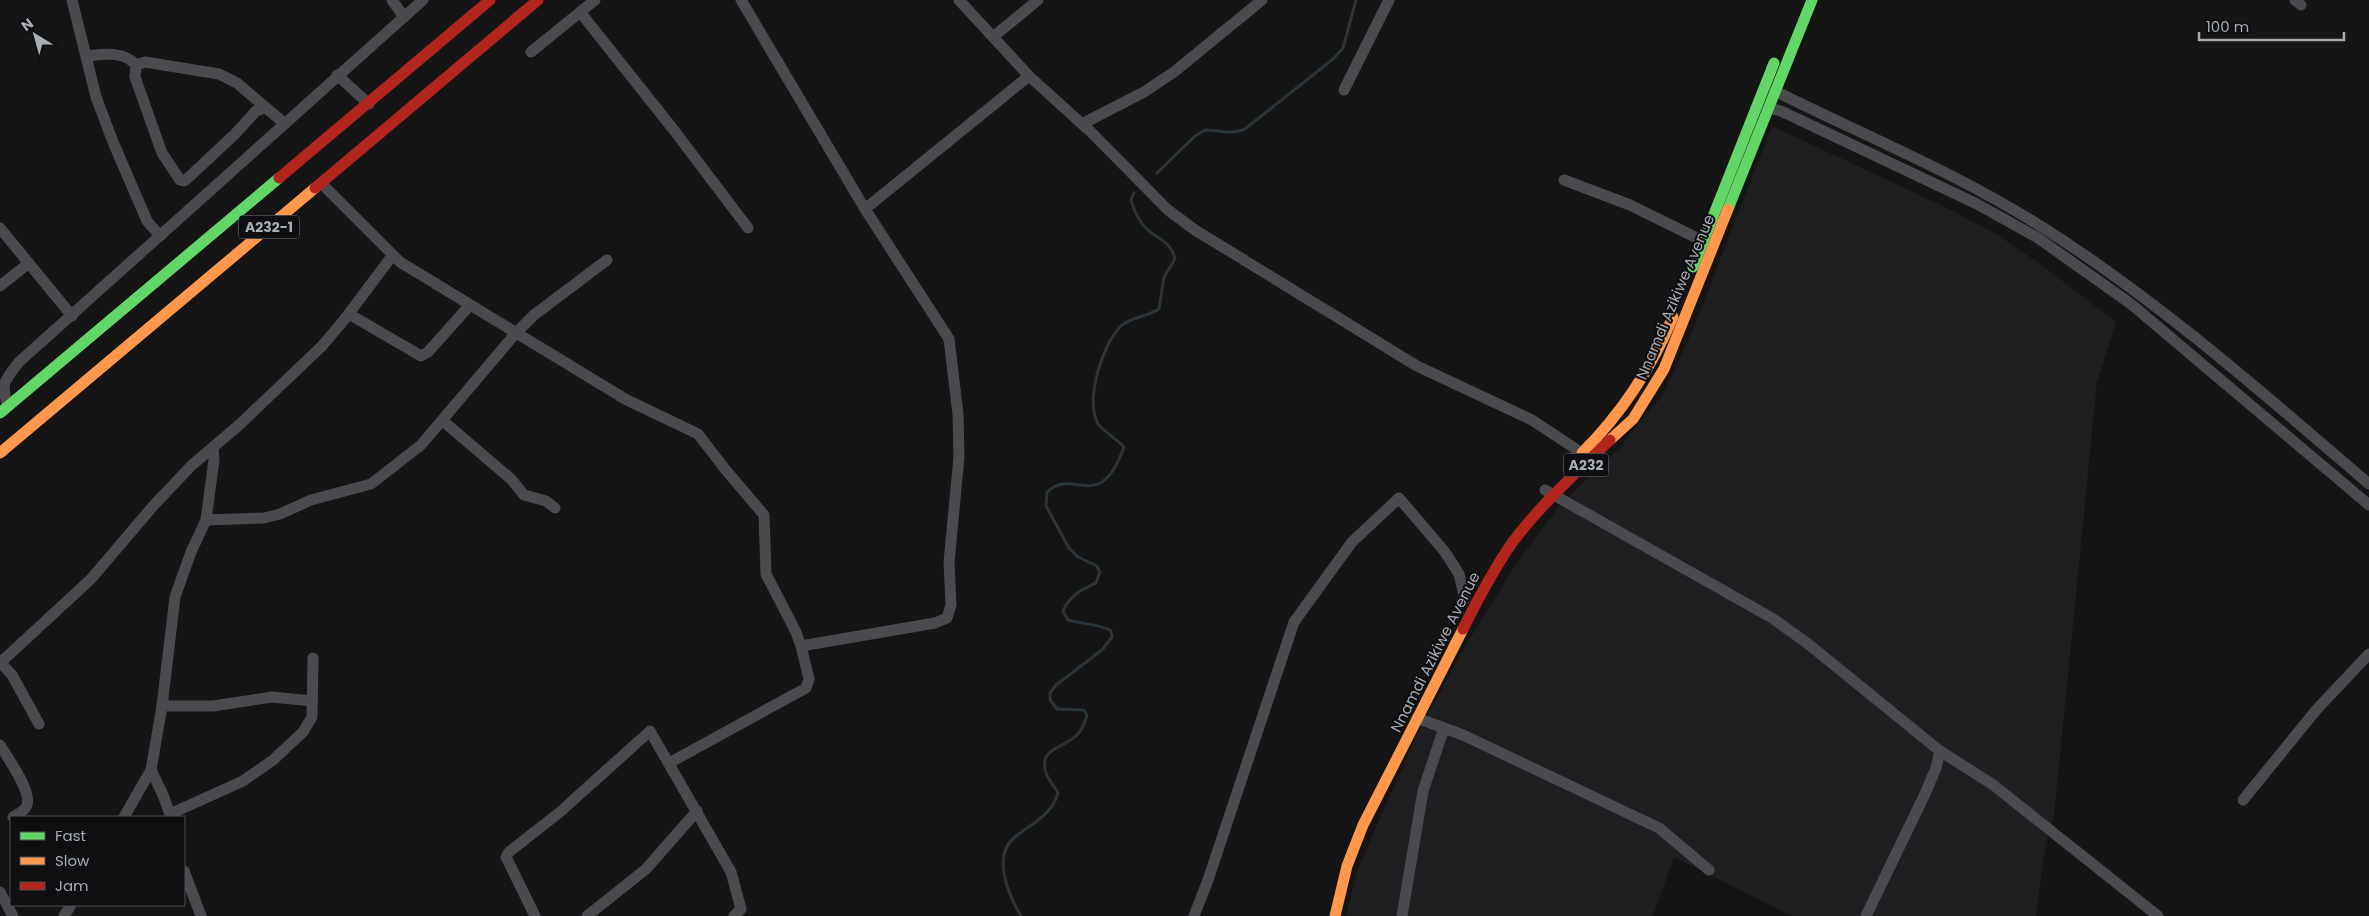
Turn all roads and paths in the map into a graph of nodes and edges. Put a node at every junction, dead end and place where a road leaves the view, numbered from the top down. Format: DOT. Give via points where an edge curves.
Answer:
graph roads {
  1 [pos="72,0"];
  2 [pos="392,0"];
  3 [pos="423,0"];
  4 [pos="490,0"];
  5 [pos="538,0"];
  6 [pos="595,0"];
  7 [pos="741,0"];
  8 [pos="959,0"];
  9 [pos="1038,0"];
  10 [pos="1262,0"];
  11 [pos="1389,0"];
  12 [pos="1812,0"];
  13 [pos="580,12"];
  14 [pos="404,17"];
  15 [pos="993,37"];
  16 [pos="1779,50"];
  17 [pos="531,52"];
  18 [pos="87,56"];
  19 [pos="136,65"];
  20 [pos="337,75"];
  21 [pos="1029,76"];
  22 [pos="1344,90"];
  23 [pos="1775,92"];
  24 [pos="369,104"];
  25 [pos="264,108"];
  26 [pos="1769,108"];
  27 [pos="284,123"];
  28 [pos="1082,124"];
  29 [pos="1564,180"];
  30 [pos="322,184"];
  31 [pos="865,209"];
  32 [pos="0,228"];
  33 [pos="748,228"];
  34 [pos="160,236"];
  35 [pos="1703,241"];
  36 [pos="392,256"];
  37 [pos="607,260"];
  38 [pos="28,263"];
  39 [pos="0,286"];
  40 [pos="470,305"];
  41 [pos="349,314"];
  42 [pos="72,316"];
  43 [pos="515,334"];
  44 [pos="4,410"];
  45 [pos="443,421"];
  46 [pos="213,448"];
  47 [pos="0,453"];
  48 [pos="1582,453"];
  49 [pos="2369,484"];
  50 [pos="1550,492"];
  51 [pos="2369,505"];
  52 [pos="555,508"];
  53 [pos="206,520"];
  54 [pos="1463,603"];
  55 [pos="801,646"];
  56 [pos="2369,654"];
  57 [pos="313,658"];
  58 [pos="0,662"];
  59 [pos="312,701"];
  60 [pos="162,706"];
  61 [pos="1410,707"];
  62 [pos="1417,718"];
  63 [pos="39,724"];
  64 [pos="1444,728"];
  65 [pos="0,745"];
  66 [pos="1940,752"];
  67 [pos="669,763"];
  68 [pos="151,770"];
  69 [pos="2243,800"];
  70 [pos="697,811"];
  71 [pos="15,816"];
  72 [pos="125,816"];
  73 [pos="170,816"];
  74 [pos="1709,870"];
  75 [pos="185,874"];
  76 [pos="0,892"];
  77 [pos="13,916"];
  78 [pos="201,916"];
  79 [pos="535,916"];
  80 [pos="586,916"];
  81 [pos="734,916"];
  82 [pos="1194,916"];
  83 [pos="1324,916"];
  84 [pos="1335,916"];
  85 [pos="1402,916"];
  86 [pos="1866,916"];
  87 [pos="2158,916"];
  1 -- 18 [label="street"];
  2 -- 14 [label="street"];
  3 -- 14 [label="street"];
  4 -- 24 [label="main road, A232-1"];
  5 -- 30 [label="main road, A232-1"];
  6 -- 13 [label="street"];
  7 -- 31 [label="street"];
  8 -- 15 [label="street"];
  9 -- 15 [label="street"];
  10 -- 28 [label="street" via="1174,72 1144,92"];
  11 -- 22 [label="street"];
  12 -- 23 [label="main road, Nnamdi Azikiwe Avenue / A232"];
  13 -- 17 [label="street"];
  13 -- 33 [label="street"];
  14 -- 20 [label="street"];
  15 -- 21 [label="street"];
  16 -- 35 [label="main road, Nnamdi Azikiwe Avenue / A232"];
  18 -- 19 [label="street" via="125,56"];
  18 -- 34 [label="street" via="96,97 112,142 147,222"];
  19 -- 25 [label="street" via="145,62 218,74 237,83"];
  19 -- 25 [label="street" via="135,77 158,144 180,180 188,178 256,111"];
  20 -- 24 [label="street"];
  20 -- 27 [label="street"];
  21 -- 28 [label="street"];
  21 -- 31 [label="street"];
  23 -- 26 [label="main road, Nnamdi Azikiwe Avenue / A232"];
  23 -- 49 [label="street" via="1939,168 2042,227 2174,321"];
  24 -- 44 [label="main road, A232-1"];
  25 -- 27 [label="street"];
  26 -- 50 [label="main road, Nnamdi Azikiwe Avenue / A232" via="1674,347 1651,393 1616,437"];
  26 -- 51 [label="street" via="1856,145 1977,204 2038,238 2131,304"];
  27 -- 34 [label="street"];
  28 -- 48 [label="street" via="1168,210 1195,230 1417,366 1532,420"];
  29 -- 35 [label="street" via="1630,205"];
  30 -- 36 [label="street"];
  30 -- 47 [label="main road, A232-1"];
  31 -- 55 [label="street" via="949,339 958,414 959,457 949,562 951,604 947,618 935,623"];
  32 -- 38 [label="street"];
  34 -- 42 [label="street"];
  35 -- 48 [label="main road, Nnamdi Azikiwe Avenue / A232" via="1668,330 1644,379 1625,407"];
  36 -- 40 [label="street"];
  36 -- 41 [label="street"];
  37 -- 43 [label="street" via="569,287"];
  38 -- 39 [label="street"];
  38 -- 42 [label="street"];
  40 -- 41 [label="street" via="421,356"];
  40 -- 43 [label="street"];
  41 -- 46 [label="street" via="322,346"];
  42 -- 44 [label="street" via="19,362 5,380"];
  43 -- 45 [label="street"];
  43 -- 55 [label="street" via="625,399 698,434 764,515 766,574"];
  45 -- 52 [label="street" via="511,479 524,495 546,501"];
  45 -- 53 [label="street" via="421,444 371,484 311,500 264,518"];
  46 -- 53 [label="street"];
  46 -- 58 [label="street" via="154,505 91,580"];
  48 -- 50 [label="main road, Nnamdi Azikiwe Avenue / A232"];
  50 -- 54 [label="main road, Nnamdi Azikiwe Avenue / A232" via="1496,550"];
  50 -- 62 [label="main road, Nnamdi Azikiwe Avenue / A232" via="1485,585"];
  50 -- 66 [label="street" via="1772,618"];
  53 -- 60 [label="street" via="190,552 175,596"];
  54 -- 82 [label="street" via="1459,574 1445,552 1399,498 1352,542 1294,622"];
  55 -- 67 [label="street" via="809,679 806,688"];
  56 -- 69 [label="street" via="2317,709"];
  57 -- 59 [label="street"];
  58 -- 63 [label="street" via="12,675"];
  59 -- 60 [label="street" via="272,697 213,706"];
  59 -- 73 [label="street" via="312,717 303,732 273,760 243,781"];
  60 -- 68 [label="street"];
  61 -- 83 [label="main road, Nnamdi Azikiwe Avenue" via="1345,843"];
  62 -- 64 [label="street"];
  62 -- 84 [label="main road, Nnamdi Azikiwe Avenue / A232" via="1360,833 1347,866"];
  64 -- 74 [label="street" via="1659,828"];
  64 -- 85 [label="street" via="1424,791"];
  65 -- 71 [label="street" via="28,797 24,811"];
  66 -- 86 [label="street" via="1924,796"];
  66 -- 87 [label="street" via="1992,784"];
  67 -- 70 [label="street"];
  67 -- 79 [label="street" via="650,731 560,812 509,852 506,860"];
  68 -- 72 [label="street"];
  68 -- 73 [label="street"];
  70 -- 80 [label="street" via="646,869"];
  70 -- 81 [label="street" via="731,872 741,909"];
  75 -- 78 [label="street"];
  76 -- 77 [label="street"];
}
